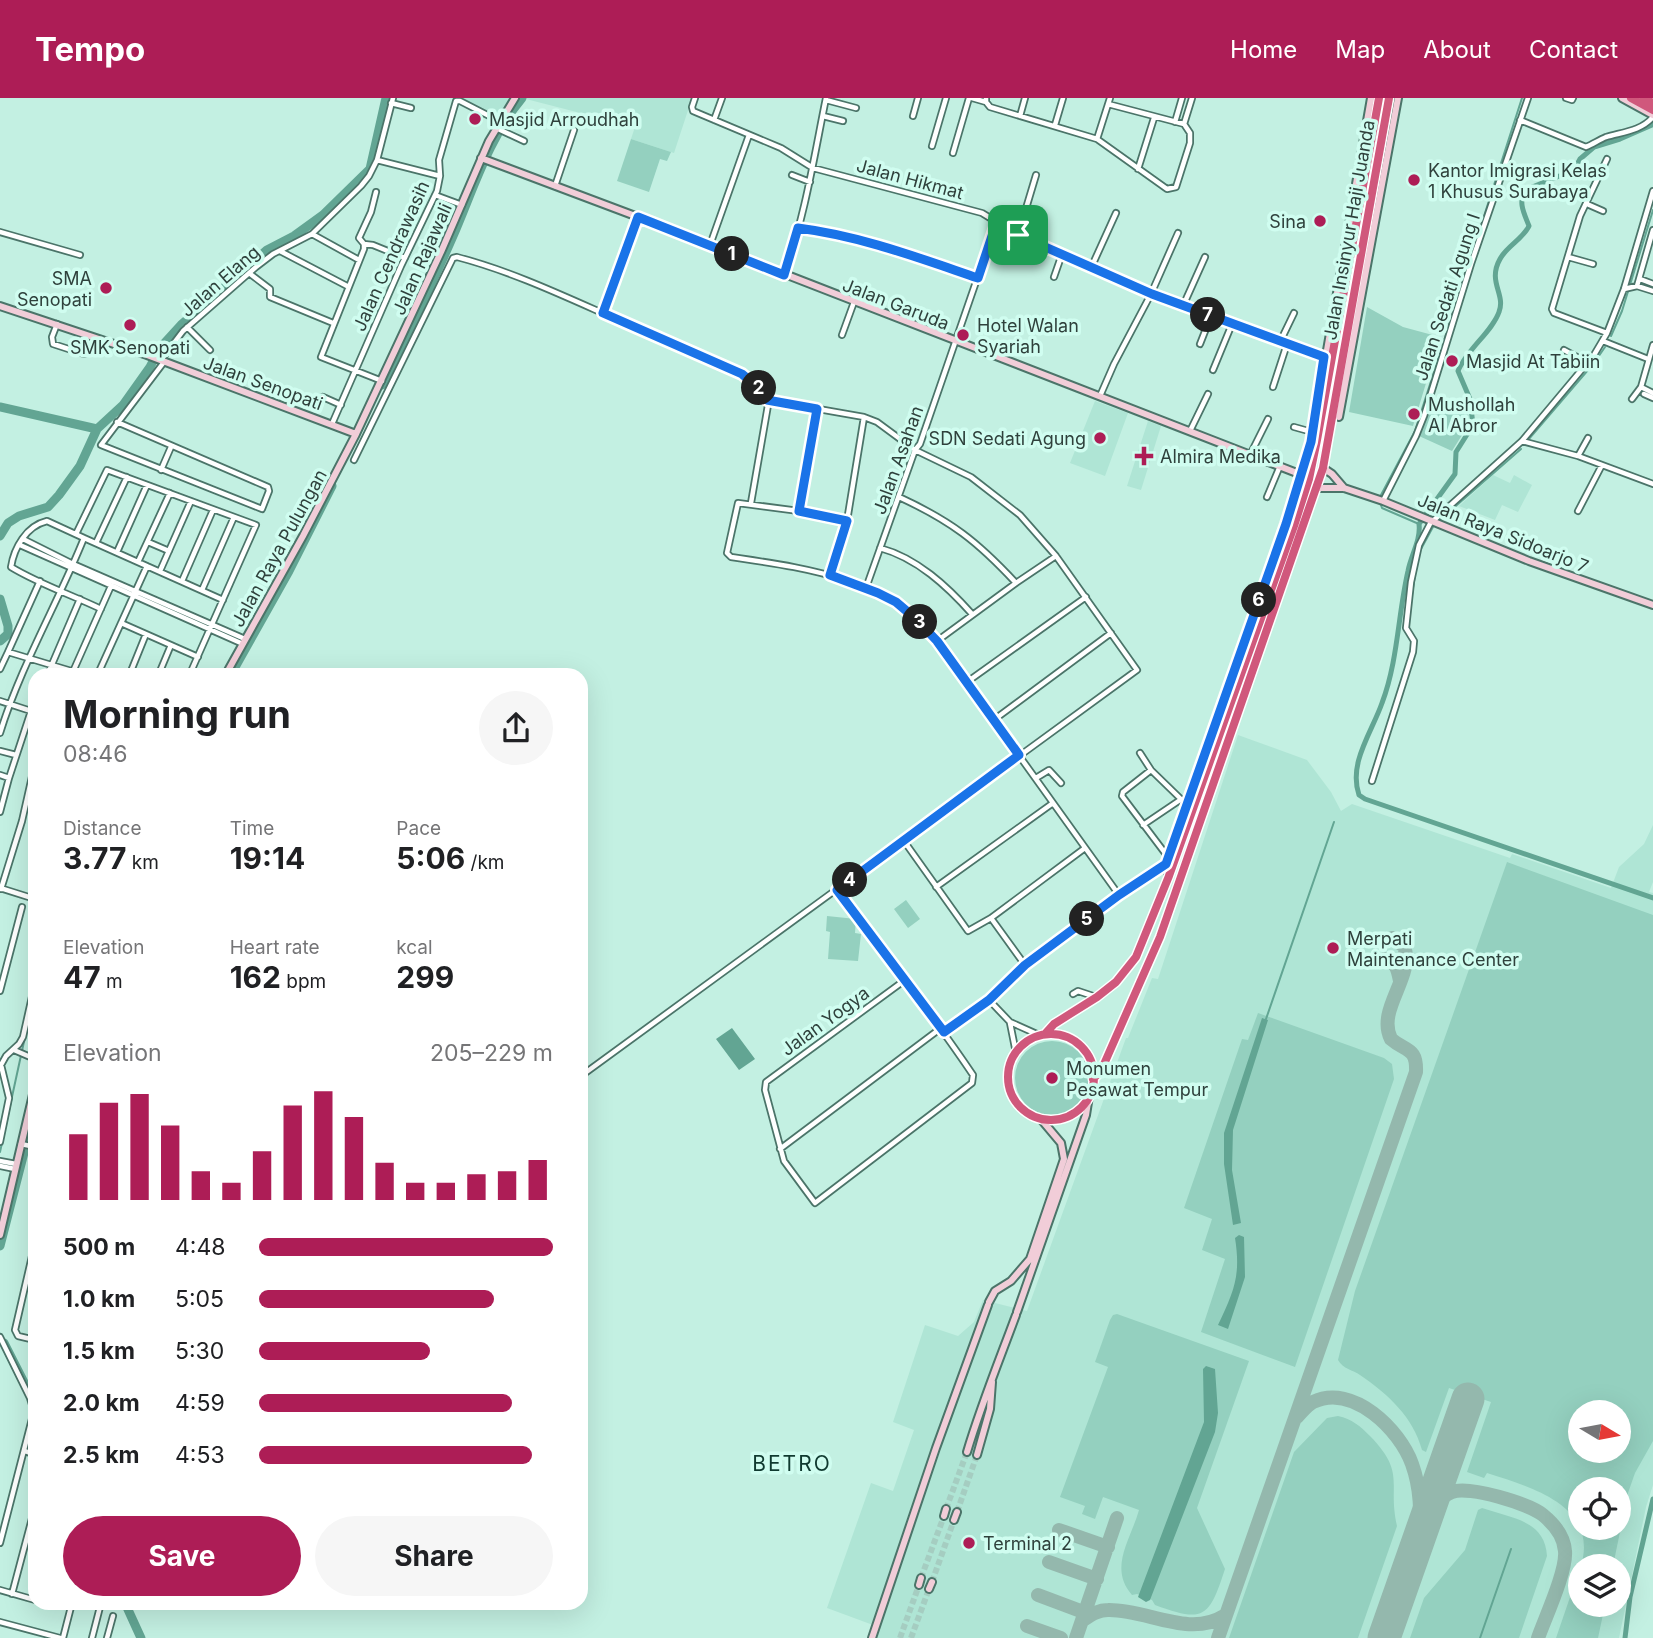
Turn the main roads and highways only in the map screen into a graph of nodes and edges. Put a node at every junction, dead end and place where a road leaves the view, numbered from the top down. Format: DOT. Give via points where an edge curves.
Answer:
graph roads {
  1 [pos="1379,98"];
  2 [pos="1389,98"];
  3 [pos="1631,98"];
  4 [pos="1644,98"];
  5 [pos="1653,103"];
  6 [pos="1653,114"];
  7 [pos="1336,330"];
  8 [pos="1347,332"];
  9 [pos="1260,619"];
  10 [pos="1271,623"];
  11 [pos="1179,849"];
  12 [pos="1189,853"];
  13 [pos="1042,1035"];
  14 [pos="1094,1079"];
  1 -- 7 [label="highway, Jalan Insinyur Haji Juanda" via="1346,256"];
  2 -- 8 [label="highway, Jalan Insinyur Haji Juanda"];
  3 -- 6 [label="highway"];
  4 -- 5 [label="highway"];
  7 -- 8 [label="highway"];
  7 -- 9 [label="highway, Jalan Insinyur Haji Juanda" via="1309,479"];
  8 -- 10 [label="highway, Jalan Insinyur Haji Juanda" via="1323,468"];
  9 -- 10 [label="highway"];
  9 -- 11 [label="highway, Jalan Insinyur Haji Juanda"];
  10 -- 12 [label="highway, Jalan Insinyur Haji Juanda"];
  11 -- 12 [label="highway"];
  11 -- 13 [label="highway, Jalan Insinyur Haji Juanda" via="1132,965 1097,997"];
  12 -- 14 [label="highway, Jalan Insinyur Haji Juanda" via="1147,970"];
  13 -- 14 [label="highway" via="1063,1036 1080,1045 1091,1060"];
  13 -- 14 [label="highway" via="1030,1039 1016,1053 1009,1071 1010,1088 1024,1110 1040,1118 1069,1116 1084,1104"];
}
